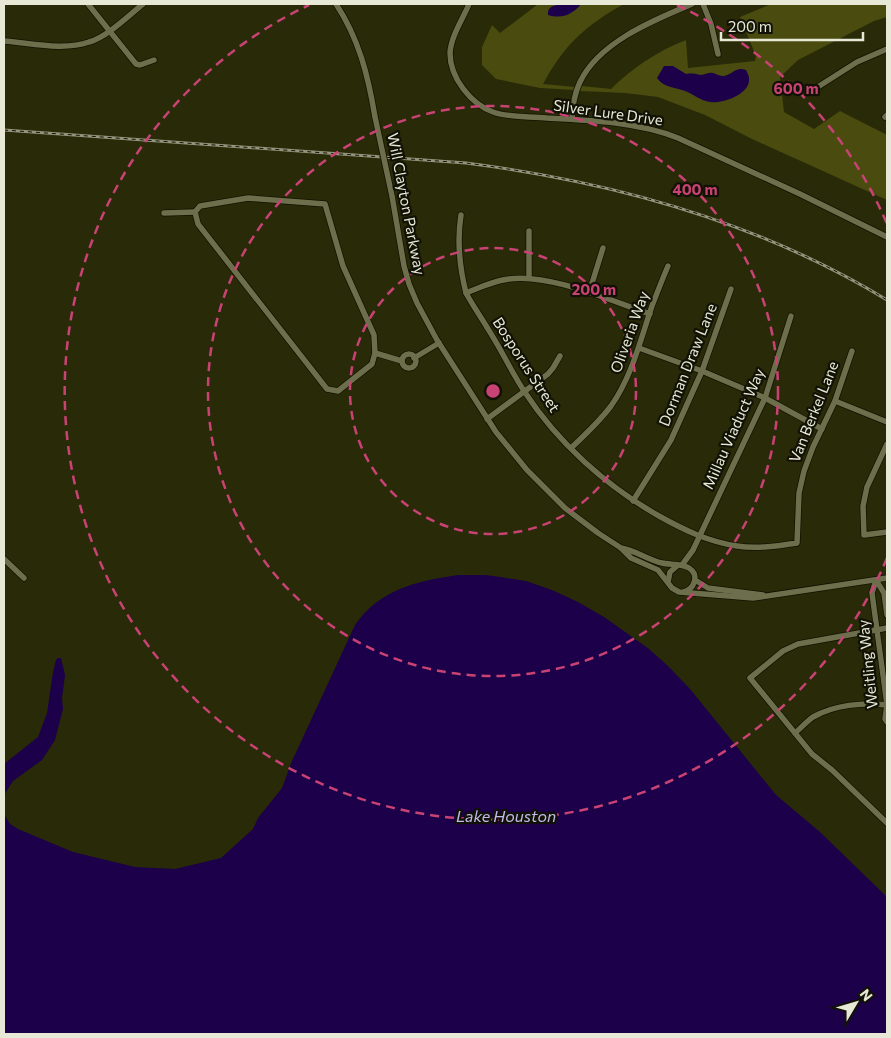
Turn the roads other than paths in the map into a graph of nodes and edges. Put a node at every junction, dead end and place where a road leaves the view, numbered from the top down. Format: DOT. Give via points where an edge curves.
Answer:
graph roads {
  1 [pos="88,4"];
  2 [pos="143,4"];
  3 [pos="336,4"];
  4 [pos="469,4"];
  5 [pos="692,4"];
  6 [pos="703,4"];
  7 [pos="110,30"];
  8 [pos="4,41"];
  9 [pos="887,49"];
  10 [pos="718,54"];
  11 [pos="154,60"];
  12 [pos="813,90"];
  13 [pos="572,119"];
  14 [pos="195,212"];
  15 [pos="164,213"];
  16 [pos="461,215"];
  17 [pos="529,232"];
  18 [pos="887,238"];
  19 [pos="603,248"];
  20 [pos="668,266"];
  21 [pos="529,278"];
  22 [pos="731,289"];
  23 [pos="466,293"];
  24 [pos="589,293"];
  25 [pos="650,314"];
  26 [pos="791,316"];
  27 [pos="439,343"];
  28 [pos="639,348"];
  29 [pos="852,350"];
  30 [pos="376,353"];
  31 [pos="560,356"];
  32 [pos="414,358"];
  33 [pos="402,361"];
  34 [pos="702,371"];
  35 [pos="525,392"];
  36 [pos="765,398"];
  37 [pos="835,401"];
  38 [pos="487,419"];
  39 [pos="887,422"];
  40 [pos="822,428"];
  41 [pos="887,444"];
  42 [pos="571,448"];
  43 [pos="633,501"];
  44 [pos="887,532"];
  45 [pos="699,536"];
  46 [pos="797,543"];
  47 [pos="621,548"];
  48 [pos="693,550"];
  49 [pos="4,559"];
  50 [pos="681,566"];
  51 [pos="691,570"];
  52 [pos="24,578"];
  53 [pos="887,578"];
  54 [pos="695,580"];
  55 [pos="876,580"];
  56 [pos="668,582"];
  57 [pos="684,592"];
  58 [pos="766,595"];
  59 [pos="887,615"];
  60 [pos="887,628"];
  61 [pos="877,630"];
  62 [pos="887,705"];
  63 [pos="887,722"];
  64 [pos="795,733"];
  65 [pos="887,823"];
  1 -- 7 [label="street"];
  2 -- 7 [label="street"];
  3 -- 27 [label="street, Will Clayton Parkway, bridge" via="354,35 370,83 409,284"];
  4 -- 13 [label="street, Silver Lure Drive" via="450,54 456,76 469,95 486,109 501,114"];
  5 -- 13 [label="street" via="632,33 596,59 578,88"];
  6 -- 10 [label="street" via="712,24"];
  7 -- 8 [label="street" via="90,42 65,46"];
  7 -- 11 [label="street" via="136,64"];
  9 -- 12 [label="street" via="857,62"];
  13 -- 18 [label="street, Silver Lure Drive" via="647,128 668,134"];
  14 -- 15 [label="street"];
  14 -- 30 [label="street" via="198,224 327,389 338,391 372,364"];
  14 -- 30 [label="street" via="200,206 248,198 325,204 343,266 374,335"];
  16 -- 23 [label="street, Bosporus Street" via="458,230"];
  17 -- 21 [label="street"];
  19 -- 24 [label="street"];
  20 -- 25 [label="street, Oliveria Way"];
  21 -- 23 [label="street" via="493,282"];
  21 -- 24 [label="street"];
  22 -- 34 [label="street, Dorman Draw Lane"];
  23 -- 35 [label="street, Bosporus Street"];
  24 -- 25 [label="street"];
  25 -- 28 [label="street, Oliveria Way"];
  26 -- 36 [label="street, Millau Viaduct Way"];
  27 -- 32 [label="street"];
  27 -- 38 [label="street, Will Clayton Parkway"];
  28 -- 34 [label="street"];
  28 -- 42 [label="street, Oliveria Way" via="623,386 610,406 592,430"];
  29 -- 37 [label="street, Van Berkel Lane"];
  30 -- 33 [label="street"];
  31 -- 35 [label="street" via="554,368"];
  32 -- 33 [label="street" via="407,355"];
  32 -- 33 [label="street" via="412,367 405,367"];
  34 -- 36 [label="street"];
  34 -- 43 [label="street, Dorman Draw Lane" via="671,440"];
  35 -- 38 [label="street"];
  35 -- 42 [label="street, Bosporus Street"];
  36 -- 40 [label="street"];
  36 -- 45 [label="street, Millau Viaduct Way"];
  37 -- 39 [label="street"];
  37 -- 40 [label="street, Van Berkel Lane"];
  38 -- 47 [label="street, Will Clayton Parkway" via="544,488 581,521"];
  40 -- 46 [label="street, Van Berkel Lane" via="801,481"];
  41 -- 44 [label="street" via="870,480 863,515 864,535"];
  42 -- 43 [label="street, Bosporus Street"];
  43 -- 45 [label="street, Bosporus Street"];
  45 -- 46 [label="street, Bosporus Street" via="739,546"];
  45 -- 48 [label="street, Millau Viaduct Way"];
  47 -- 50 [label="street, Will Clayton Parkway" via="654,561"];
  47 -- 56 [label="street, Will Clayton Parkway" via="636,561 658,570"];
  48 -- 50 [label="street, Millau Viaduct Way"];
  48 -- 51 [label="street, Millau Viaduct Way"];
  49 -- 52 [label="street"];
  50 -- 51 [label="street"];
  50 -- 56 [label="street" via="670,572"];
  51 -- 54 [label="street"];
  53 -- 55 [label="street"];
  54 -- 57 [label="street" via="691,589"];
  54 -- 58 [label="street" via="708,588"];
  55 -- 58 [label="street"];
  55 -- 59 [label="street, Weitling Way" via="884,593"];
  55 -- 61 [label="street, Weitling Way" via="872,593"];
  56 -- 57 [label="street" via="676,591"];
  57 -- 58 [label="street" via="753,598"];
  60 -- 61 [label="street"];
  61 -- 62 [label="street, Weitling Way"];
  61 -- 64 [label="street" via="798,644 782,651 750,678"];
  62 -- 63 [label="street, Weitling Way"];
  62 -- 64 [label="street" via="857,704 828,710 812,718"];
  64 -- 65 [label="street" via="812,754"];
}
